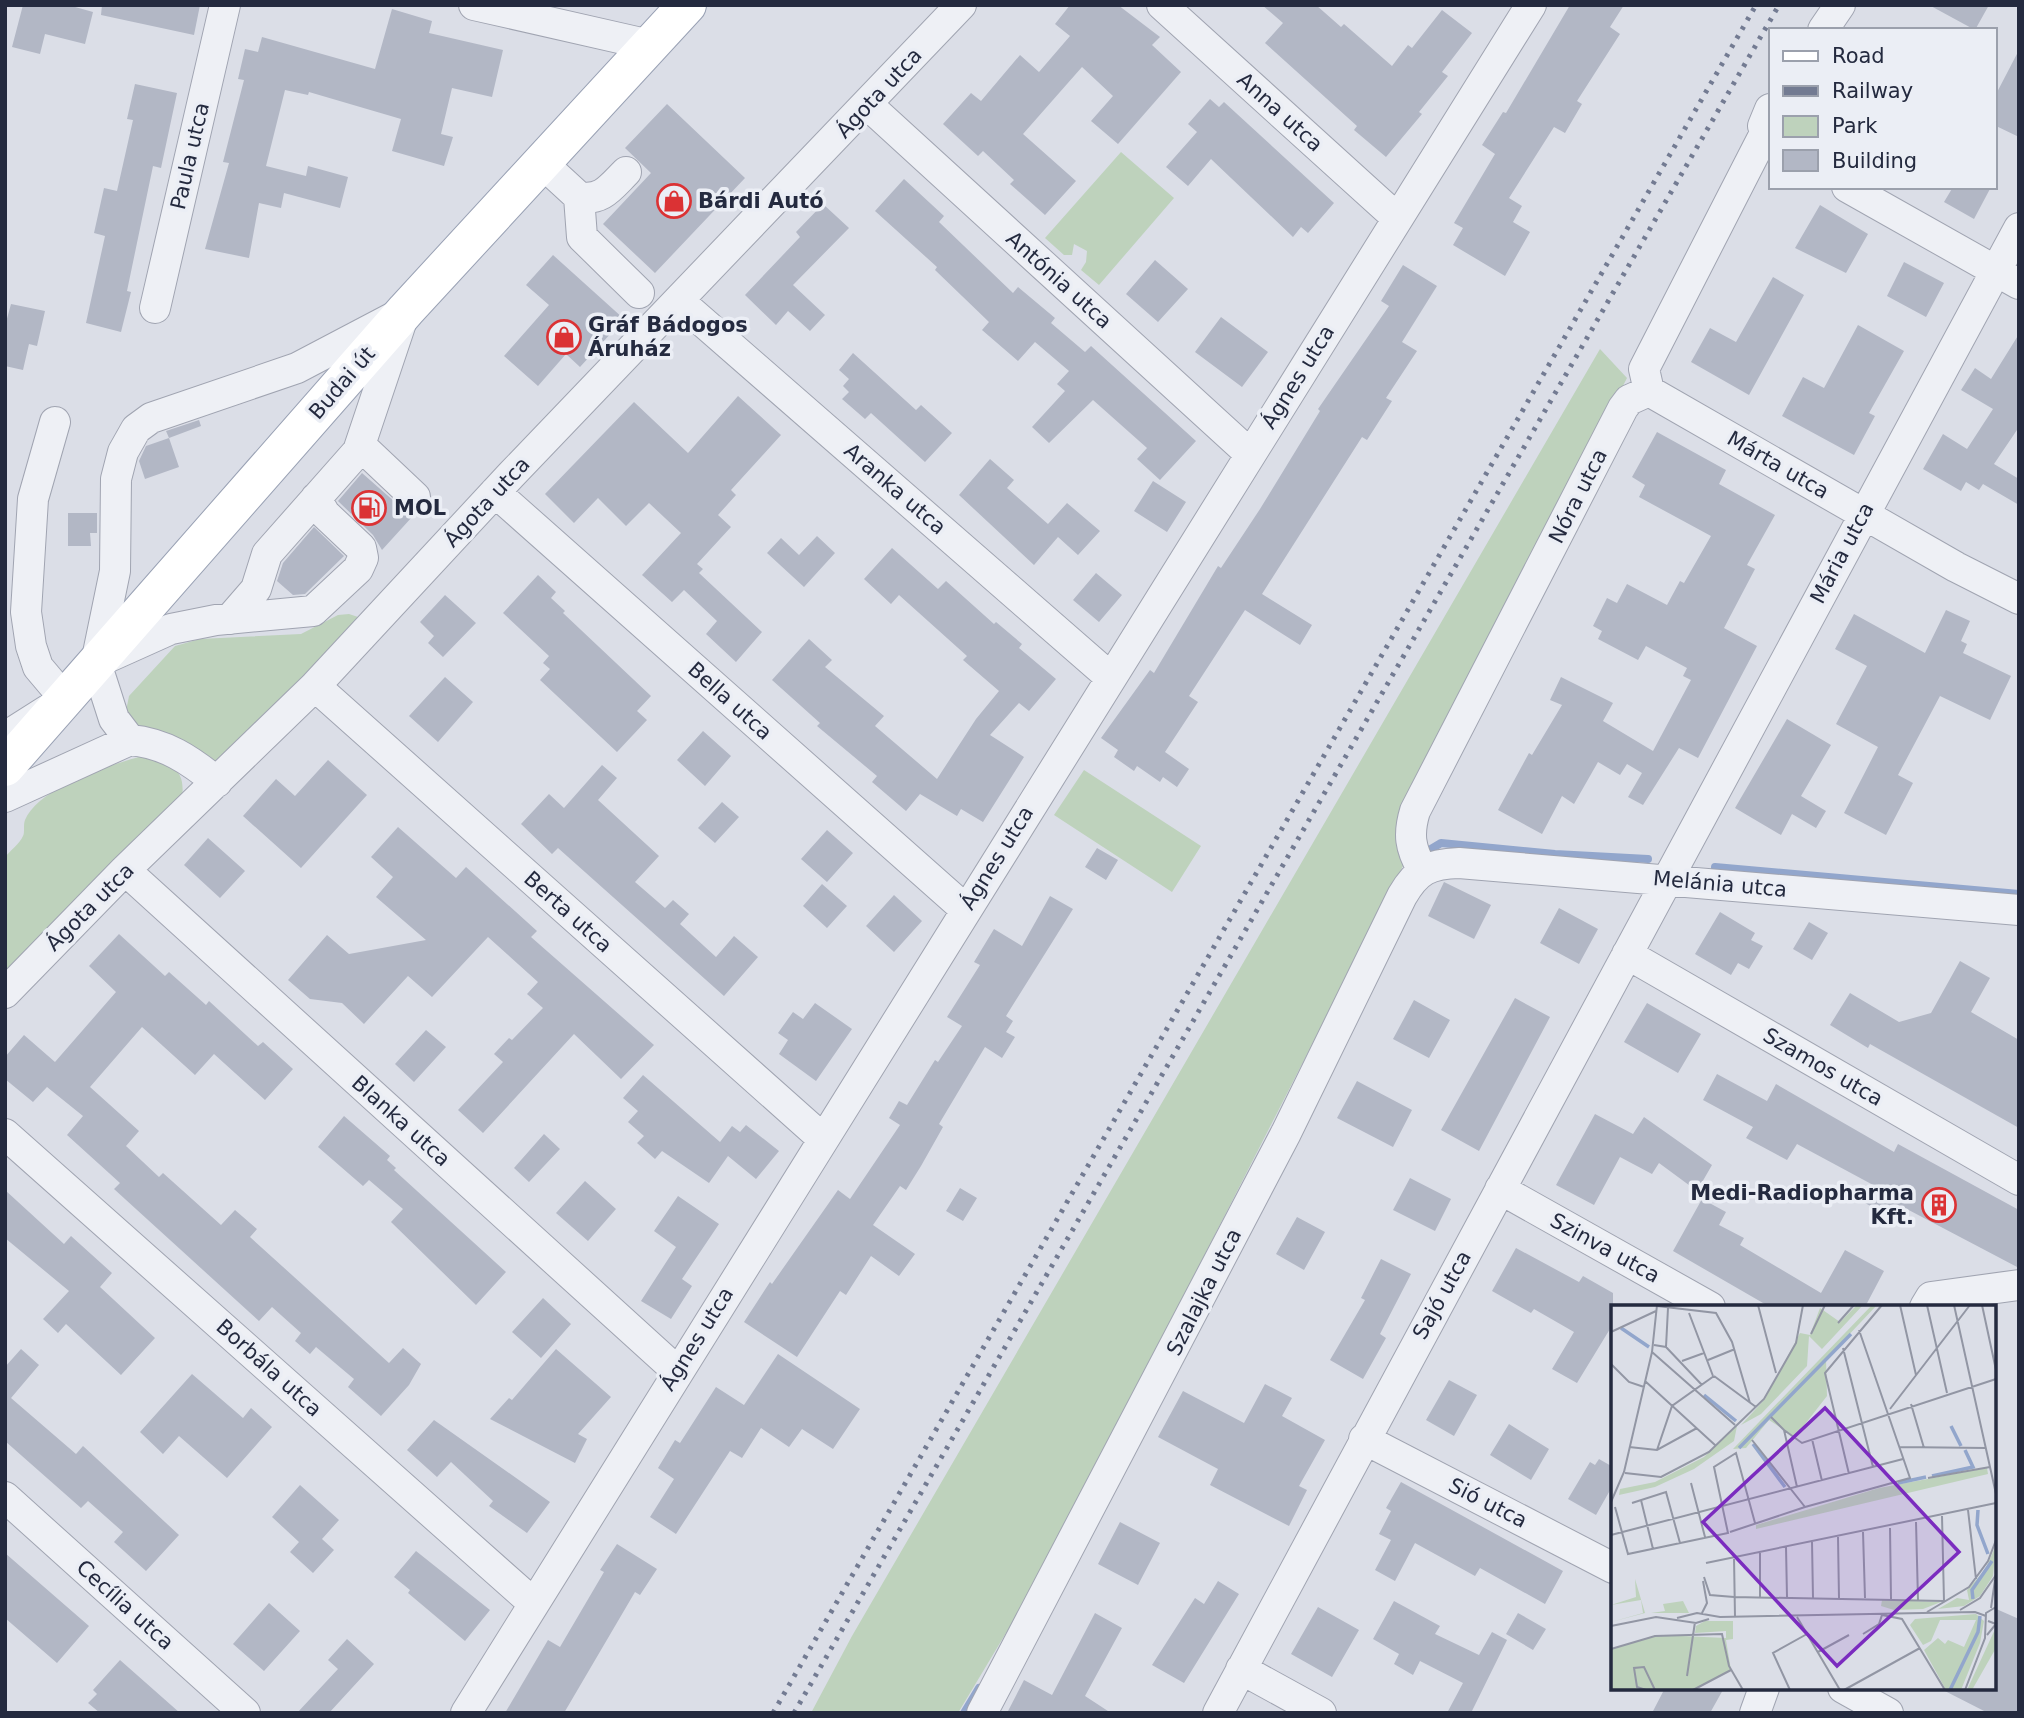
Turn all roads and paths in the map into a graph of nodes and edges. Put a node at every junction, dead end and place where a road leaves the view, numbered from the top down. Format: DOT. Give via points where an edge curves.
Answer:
graph roads {
  1 [pos="225,5"];
  2 [pos="474,5"];
  3 [pos="687,5"];
  4 [pos="961,5"];
  5 [pos="1162,5"];
  6 [pos="1531,5"];
  7 [pos="1840,5"];
  8 [pos="1824,28"];
  9 [pos="650,45"];
  10 [pos="868,105"];
  11 [pos="1767,128"];
  12 [pos="542,163"];
  13 [pos="626,172"];
  14 [pos="1851,189"];
  15 [pos="579,197"];
  16 [pos="1397,218"];
  17 [pos="2019,228"];
  18 [pos="2007,277"];
  19 [pos="639,293"];
  20 [pos="679,301"];
  21 [pos="155,307"];
  22 [pos="406,310"];
  23 [pos="1649,391"];
  24 [pos="55,422"];
  25 [pos="361,446"];
  26 [pos="1250,454"];
  27 [pos="495,492"];
  28 [pos="415,497"];
  29 [pos="316,498"];
  30 [pos="1863,513"];
  31 [pos="2019,599"];
  32 [pos="230,619"];
  33 [pos="96,663"];
  34 [pos="1110,677"];
  35 [pos="315,686"];
  36 [pos="65,699"];
  37 [pos="5,737"];
  38 [pos="130,740"];
  39 [pos="5,767"];
  40 [pos="217,782"];
  41 [pos="5,797"];
  42 [pos="1417,861"];
  43 [pos="125,870"];
  44 [pos="1668,879"];
  45 [pos="965,909"];
  46 [pos="2019,910"];
  47 [pos="1627,954"];
  48 [pos="5,993"];
  49 [pos="5,1134"];
  50 [pos="822,1139"];
  51 [pos="2019,1180"];
  52 [pos="1500,1189"];
  53 [pos="2019,1285"];
  54 [pos="1706,1305"];
  55 [pos="1925,1305"];
  56 [pos="677,1371"];
  57 [pos="1364,1439"];
  58 [pos="5,1497"];
  59 [pos="1611,1567"];
  60 [pos="532,1602"];
  61 [pos="1241,1669"];
  62 [pos="1763,1690"];
  63 [pos="1847,1690"];
  64 [pos="245,1713"];
  65 [pos="466,1713"];
  66 [pos="982,1713"];
  67 [pos="1218,1713"];
  68 [pos="1321,1713"];
  69 [pos="1755,1713"];
  70 [pos="1888,1713"];
  1 -- 21 [label="street, Paula utca"];
  2 -- 9 [label="street"];
  3 -- 9 [label="main road, Budai út"];
  4 -- 10 [label="street, Ágota utca"];
  5 -- 16 [label="street, Anna utca"];
  6 -- 16 [label="street, Ágnes utca"];
  7 -- 8 [label="street"];
  9 -- 12 [label="main road, Budai út"];
  10 -- 20 [label="street, Ágota utca"];
  10 -- 26 [label="street, Antónia utca"];
  11 -- 23 [label="street" via="1644,369"];
  12 -- 15 [label="street"];
  12 -- 22 [label="main road, Budai út"];
  13 -- 15 [label="street" via="601,197"];
  14 -- 18 [label="street"];
  15 -- 19 [label="street" via="582,237"];
  16 -- 26 [label="street, Ágnes utca"];
  17 -- 18 [label="street, Mária utca"];
  18 -- 30 [label="street, Mária utca"];
  20 -- 27 [label="street, Ágota utca"];
  20 -- 34 [label="street, Aranka utca"];
  22 -- 25 [label="street"];
  22 -- 33 [label="main road, Budai út"];
  22 -- 33 [label="street" via="297,368 151,418 136,429 123,452 116,479 115,570"];
  23 -- 30 [label="street, Márta utca"];
  23 -- 42 [label="street, Nóra utca" via="1623,408 1428,786 1410,829"];
  24 -- 36 [label="street" via="33,499 26,612 38,667"];
  25 -- 28 [label="street"];
  25 -- 29 [label="street"];
  26 -- 34 [label="street, Ágnes utca"];
  27 -- 35 [label="street, Ágota utca"];
  27 -- 45 [label="street, Bella utca"];
  29 -- 32 [label="street" via="267,554 256,589"];
  29 -- 32 [label="street" via="325,514 361,548 358,569 313,611"];
  30 -- 31 [label="street, Márta utca"];
  30 -- 44 [label="street, Mária utca"];
  32 -- 33 [label="street" via="172,629"];
  33 -- 36 [label="main road, Budai út"];
  33 -- 38 [label="street" via="114,719"];
  34 -- 45 [label="street, Ágnes utca"];
  35 -- 40 [label="street, Ágota utca"];
  35 -- 50 [label="street, Berta utca"];
  36 -- 37 [label="street"];
  36 -- 39 [label="main road, Budai út"];
  38 -- 40 [label="street" via="168,749"];
  38 -- 41 [label="street"];
  40 -- 43 [label="street, Ágota utca"];
  42 -- 44 [label="street, Melánia utca"];
  42 -- 66 [label="street, Szalajka utca" via="1286,1133"];
  43 -- 48 [label="street, Ágota utca"];
  43 -- 56 [label="street, Blanka utca"];
  44 -- 46 [label="street, Melánia utca"];
  44 -- 47 [label="street, Sajó utca"];
  45 -- 50 [label="street, Ágnes utca"];
  47 -- 51 [label="street, Szamos utca"];
  47 -- 52 [label="street, Sajó utca"];
  49 -- 60 [label="street, Borbála utca"];
  50 -- 56 [label="street, Ágnes utca"];
  52 -- 54 [label="street, Szinva utca"];
  52 -- 57 [label="street, Sajó utca"];
  53 -- 55 [label="street" via="1944,1293 1931,1297"];
  56 -- 60 [label="street, Ágnes utca"];
  57 -- 59 [label="street, Sió utca"];
  57 -- 61 [label="street, Sajó utca"];
  58 -- 64 [label="street, Cecília utca"];
  60 -- 65 [label="street, Ágnes utca"];
  61 -- 67 [label="street, Sajó utca"];
  61 -- 68 [label="street"];
  62 -- 69 [label="street"];
  63 -- 70 [label="street"];
}
